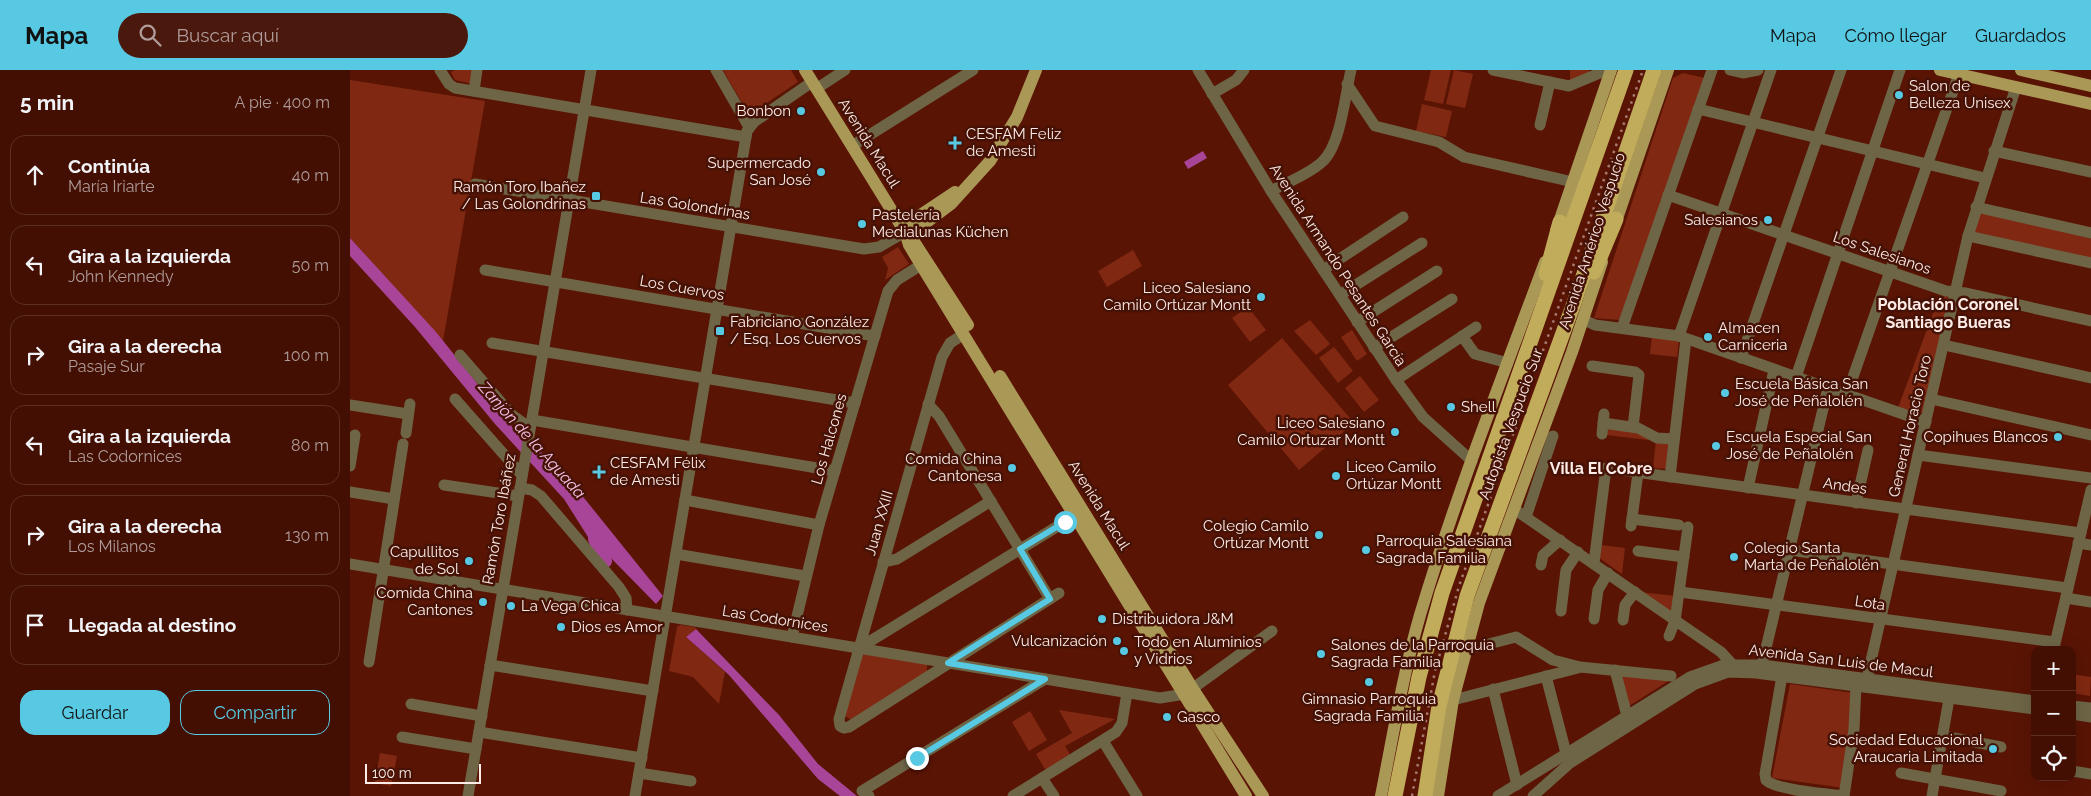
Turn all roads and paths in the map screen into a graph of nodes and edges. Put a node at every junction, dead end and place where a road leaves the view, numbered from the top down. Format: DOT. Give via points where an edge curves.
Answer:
graph roads {
  1 [pos="438,70"];
  2 [pos="477,70"];
  3 [pos="591,70"];
  4 [pos="716,70"];
  5 [pos="805,70"];
  6 [pos="845,70"];
  7 [pos="973,70"];
  8 [pos="1036,70"];
  9 [pos="1198,70"];
  10 [pos="1244,70"];
  11 [pos="1351,70"];
  12 [pos="1493,70"];
  13 [pos="1626,70"];
  14 [pos="1654,70"];
  15 [pos="1668,70"];
  16 [pos="1712,70"];
  17 [pos="1730,70"];
  18 [pos="1771,70"];
  19 [pos="1841,70"];
  20 [pos="1900,70"];
  21 [pos="1940,70"];
  22 [pos="2023,70"];
  23 [pos="1753,72"];
  24 [pos="1526,73"];
  25 [pos="1604,73"];
  26 [pos="1959,74"];
  27 [pos="1550,82"];
  28 [pos="1348,84"];
  29 [pos="1766,84"];
  30 [pos="814,85"];
  31 [pos="2091,86"];
  32 [pos="2018,88"];
  33 [pos="474,91"];
  34 [pos="1212,94"];
  35 [pos="2091,104"];
  36 [pos="1698,109"];
  37 [pos="584,110"];
  38 [pos="1754,122"];
  39 [pos="1540,125"];
  40 [pos="747,132"];
  41 [pos="1818,137"];
  42 [pos="852,146"];
  43 [pos="1873,150"];
  44 [pos="1994,150"];
  45 [pos="1928,164"];
  46 [pos="2091,172"];
  47 [pos="1985,178"];
  48 [pos="1573,182"];
  49 [pos="475,184"];
  50 [pos="1271,191"];
  51 [pos="1668,195"];
  52 [pos="569,200"];
  53 [pos="1976,207"];
  54 [pos="1723,214"];
  55 [pos="1402,217"];
  56 [pos="1616,219"];
  57 [pos="1560,222"];
  58 [pos="731,227"];
  59 [pos="906,232"];
  60 [pos="2091,233"];
  61 [pos="1784,235"];
  62 [pos="1968,236"];
  63 [pos="1422,243"];
  64 [pos="1837,254"];
  65 [pos="2091,263"];
  66 [pos="920,265"];
  67 [pos="485,270"];
  68 [pos="1323,270"];
  69 [pos="1437,271"];
  70 [pos="1890,272"];
  71 [pos="555,282"];
  72 [pos="1955,293"];
  73 [pos="1340,295"];
  74 [pos="1452,299"];
  75 [pos="717,309"];
  76 [pos="1584,320"];
  77 [pos="2091,321"];
  78 [pos="1357,322"];
  79 [pos="1476,327"];
  80 [pos="1622,328"];
  81 [pos="964,334"];
  82 [pos="875,336"];
  83 [pos="1462,336"];
  84 [pos="1683,338"];
  85 [pos="492,343"];
  86 [pos="1944,344"];
  87 [pos="1374,348"];
  88 [pos="543,351"];
  89 [pos="460,355"];
  90 [pos="1741,358"];
  91 [pos="1508,363"];
  92 [pos="1592,366"];
  93 [pos="1774,370"];
  94 [pos="1796,377"];
  95 [pos="705,378"];
  96 [pos="2091,378"];
  97 [pos="1396,380"];
  98 [pos="1546,381"];
  99 [pos="1828,388"];
  100 [pos="1514,392"];
  101 [pos="1847,394"];
  102 [pos="455,399"];
  103 [pos="1931,399"];
  104 [pos="855,403"];
  105 [pos="928,404"];
  106 [pos="350,405"];
  107 [pos="1926,422"];
  108 [pos="1603,424"];
  109 [pos="530,427"];
  110 [pos="1633,427"];
  111 [pos="355,435"];
  112 [pos="2091,435"];
  113 [pos="1553,436"];
  114 [pos="1674,439"];
  115 [pos="694,447"];
  116 [pos="1868,450"];
  117 [pos="1918,455"];
  118 [pos="1472,461"];
  119 [pos="350,466"];
  120 [pos="835,471"];
  121 [pos="1638,473"];
  122 [pos="522,475"];
  123 [pos="1670,477"];
  124 [pos="2091,478"];
  125 [pos="444,485"];
  126 [pos="1748,488"];
  127 [pos="2091,490"];
  128 [pos="350,492"];
  129 [pos="519,492"];
  130 [pos="1802,496"];
  131 [pos="394,499"];
  132 [pos="685,500"];
  133 [pos="991,502"];
  134 [pos="1856,503"];
  135 [pos="1514,509"];
  136 [pos="1906,510"];
  137 [pos="1076,515"];
  138 [pos="1526,517"];
  139 [pos="819,525"];
  140 [pos="2080,538"];
  141 [pos="1560,540"];
  142 [pos="2091,545"];
  143 [pos="1020,549"];
  144 [pos="1789,550"];
  145 [pos="1638,551"];
  146 [pos="1578,552"];
  147 [pos="676,554"];
  148 [pos="1684,557"];
  149 [pos="884,562"];
  150 [pos="1594,563"];
  151 [pos="350,564"];
  152 [pos="1541,565"];
  153 [pos="1893,565"];
  154 [pos="383,569"];
  155 [pos="1608,572"];
  156 [pos="805,576"];
  157 [pos="503,589"];
  158 [pos="1635,592"];
  159 [pos="1680,592"];
  160 [pos="2067,593"];
  161 [pos="2091,602"];
  162 [pos="1776,605"];
  163 [pos="627,610"];
  164 [pos="1561,611"];
  165 [pos="666,616"];
  166 [pos="1594,619"];
  167 [pos="1881,619"];
  168 [pos="1623,620"];
  169 [pos="1675,621"];
  170 [pos="1272,631"];
  171 [pos="1669,636"];
  172 [pos="792,637"];
  173 [pos="1467,645"];
  174 [pos="2055,646"];
  175 [pos="859,648"];
  176 [pos="369,662"];
  177 [pos="948,663"];
  178 [pos="1732,664"];
  179 [pos="490,665"];
  180 [pos="1762,665"];
  181 [pos="1580,667"];
  182 [pos="1615,670"];
  183 [pos="1783,672"];
  184 [pos="1546,676"];
  185 [pos="1671,676"];
  186 [pos="1045,679"];
  187 [pos="1863,684"];
  188 [pos="1493,689"];
  189 [pos="653,691"];
  190 [pos="1189,692"];
  191 [pos="1127,693"];
  192 [pos="1950,694"];
  193 [pos="1453,700"];
  194 [pos="2031,701"];
  195 [pos="410,704"];
  196 [pos="2076,706"];
  197 [pos="2031,708"];
  198 [pos="2091,708"];
  199 [pos="2076,715"];
  200 [pos="482,716"];
  201 [pos="1627,716"];
  202 [pos="2091,717"];
  203 [pos="479,732"];
  204 [pos="1943,736"];
  205 [pos="402,737"];
  206 [pos="1103,741"];
  207 [pos="2002,747"];
  208 [pos="476,749"];
  209 [pos="1566,753"];
  210 [pos="642,758"];
  211 [pos="2076,771"];
  212 [pos="639,773"];
  213 [pos="1901,773"];
  214 [pos="2091,774"];
  215 [pos="1042,778"];
  216 [pos="1935,779"];
  217 [pos="691,781"];
  218 [pos="1517,785"];
  219 [pos="2001,791"];
  220 [pos="865,793"];
  221 [pos="1792,793"];
  222 [pos="468,796"];
  223 [pos="635,796"];
  224 [pos="1013,796"];
  225 [pos="1054,796"];
  226 [pos="1136,796"];
  227 [pos="1246,796"];
  228 [pos="1263,796"];
  229 [pos="1381,796"];
  230 [pos="1395,796"];
  231 [pos="1425,796"];
  232 [pos="1438,796"];
  233 [pos="1498,796"];
  234 [pos="1533,796"];
  235 [pos="1844,796"];
  236 [pos="1932,796"];
  1 -- 33 [label="street" via="452,86"];
  2 -- 33 [label="street"];
  3 -- 37 [label="street, Ramón Toro Ibáñez"];
  4 -- 40 [label="street"];
  5 -- 30 [label="main road, Avenida Macul"];
  6 -- 30 [label="street"];
  7 -- 42 [label="street"];
  8 -- 59 [label="main road" via="1006,139 983,169 962,189 919,216"];
  9 -- 34 [label="street, Avenida Armando Pesantes García"];
  10 -- 34 [label="street" via="1236,80"];
  11 -- 28 [label="street"];
  12 -- 24 [label="street"];
  13 -- 100 [label="highway, Autopista Vespucio Sur"];
  14 -- 98 [label="highway, Autopista Vespucio Sur"];
  15 -- 56 [label="main road, Avenida Américo Vespucio"];
  16 -- 36 [label="street"];
  17 -- 23 [label="street"];
  18 -- 29 [label="street"];
  19 -- 41 [label="street"];
  20 -- 43 [label="street"];
  21 -- 26 [label="main road"];
  22 -- 31 [label="main road"];
  22 -- 32 [label="main road" via="2015,78"];
  23 -- 29 [label="street"];
  24 -- 27 [label="street"];
  25 -- 27 [label="street" via="1569,86"];
  25 -- 48 [label="main road"];
  26 -- 32 [label="main road"];
  26 -- 45 [label="street"];
  27 -- 39 [label="street"];
  28 -- 48 [label="street" via="1375,126 1439,142 1464,157"];
  28 -- 50 [label="street" via="1329,154 1317,167"];
  29 -- 38 [label="street"];
  30 -- 40 [label="street"];
  30 -- 42 [label="main road, Avenida Macul"];
  32 -- 35 [label="main road"];
  32 -- 44 [label="street, General Horacio Toro"];
  33 -- 37 [label="street"];
  34 -- 50 [label="street, Avenida Armando Pesantes García"];
  36 -- 38 [label="street"];
  36 -- 51 [label="street"];
  37 -- 40 [label="street"];
  37 -- 52 [label="street, Ramón Toro Ibáñez"];
  38 -- 41 [label="street"];
  38 -- 54 [label="street"];
  40 -- 58 [label="street"];
  41 -- 43 [label="street"];
  41 -- 61 [label="street"];
  42 -- 59 [label="main road, Avenida Macul"];
  43 -- 45 [label="street"];
  43 -- 64 [label="street"];
  44 -- 46 [label="street"];
  44 -- 47 [label="street, General Horacio Toro"];
  45 -- 47 [label="street"];
  45 -- 70 [label="street"];
  47 -- 53 [label="street, General Horacio Toro"];
  48 -- 57 [label="main road"];
  49 -- 52 [label="street, Las Golondrinas"];
  50 -- 68 [label="street, Avenida Armando Pesantes García"];
  51 -- 54 [label="street, Los Salesianos"];
  51 -- 80 [label="street"];
  52 -- 58 [label="street, Las Golondrinas"];
  52 -- 71 [label="street, Ramón Toro Ibáñez"];
  53 -- 60 [label="street"];
  53 -- 62 [label="street, General Horacio Toro"];
  54 -- 61 [label="street, Los Salesianos"];
  54 -- 84 [label="street"];
  55 -- 68 [label="street"];
  56 -- 76 [label="main road, Avenida Américo Vespucio"];
  56 -- 98 [label="highway"];
  57 -- 91 [label="main road"];
  57 -- 100 [label="highway"];
  58 -- 59 [label="street, Las Golondrinas" via="868,249 884,245"];
  58 -- 75 [label="street"];
  59 -- 66 [label="main road, Avenida Macul"];
  59 -- 190 [label="main road, Avenida Macul" via="919,245"];
  61 -- 64 [label="street, Los Salesianos"];
  61 -- 90 [label="street"];
  62 -- 65 [label="street"];
  62 -- 72 [label="street, General Horacio Toro"];
  63 -- 73 [label="street"];
  64 -- 70 [label="street, Los Salesianos"];
  64 -- 94 [label="street"];
  66 -- 81 [label="main road, Avenida Macul"];
  66 -- 82 [label="street, Los Halcones" via="892,285"];
  67 -- 71 [label="street, Los Cuervos"];
  68 -- 73 [label="street, Avenida Armando Pesantes García"];
  69 -- 78 [label="street"];
  70 -- 72 [label="street, Los Salesianos"];
  70 -- 101 [label="street"];
  71 -- 75 [label="street, Los Cuervos"];
  71 -- 88 [label="street, Ramón Toro Ibáñez"];
  72 -- 77 [label="street, Los Salesianos"];
  72 -- 86 [label="street, General Horacio Toro"];
  73 -- 78 [label="street, Avenida Armando Pesantes García"];
  74 -- 87 [label="street"];
  75 -- 82 [label="street, Los Cuervos"];
  75 -- 95 [label="street"];
  76 -- 80 [label="street" via="1595,325"];
  76 -- 135 [label="main road, Avenida Américo Vespucio"];
  78 -- 87 [label="street, Avenida Armando Pesantes García"];
  79 -- 83 [label="street"];
  80 -- 84 [label="street"];
  81 -- 105 [label="street, Juan XXIII" via="950,343 944,352"];
  81 -- 137 [label="main road, Avenida Macul"];
  82 -- 104 [label="street, Los Halcones"];
  83 -- 91 [label="street" via="1475,354"];
  83 -- 97 [label="street"];
  84 -- 90 [label="street"];
  84 -- 114 [label="street"];
  85 -- 88 [label="street"];
  86 -- 96 [label="street"];
  86 -- 103 [label="street, General Horacio Toro"];
  87 -- 97 [label="street, Avenida Armando Pesantes García"];
  88 -- 95 [label="street"];
  88 -- 109 [label="street, Ramón Toro Ibáñez"];
  89 -- 109 [label="street" via="512,415"];
  90 -- 93 [label="street"];
  91 -- 118 [label="main road"];
  92 -- 110 [label="street" via="1638,375"];
  93 -- 94 [label="street"];
  93 -- 126 [label="street"];
  94 -- 99 [label="street"];
  95 -- 104 [label="street"];
  95 -- 115 [label="street"];
  97 -- 118 [label="street, Avenida Armando Pesantes García" via="1423,416"];
  98 -- 231 [label="highway, Autopista Vespucio Sur" via="1459,623 1439,706"];
  99 -- 101 [label="street"];
  99 -- 130 [label="street"];
  100 -- 230 [label="highway, Autopista Vespucio Sur" via="1437,610 1413,702"];
  101 -- 107 [label="street"];
  102 -- 122 [label="street"];
  103 -- 107 [label="street, General Horacio Toro"];
  103 -- 112 [label="street"];
  104 -- 120 [label="street, Los Halcones"];
  105 -- 133 [label="street" via="937,412"];
  105 -- 149 [label="street, Juan XXIII"];
  106 -- 131 [label="street" via="409,409"];
  107 -- 117 [label="street, General Horacio Toro"];
  108 -- 110 [label="street"];
  109 -- 115 [label="street"];
  109 -- 122 [label="street, Ramón Toro Ibáñez"];
  110 -- 114 [label="street" via="1657,438"];
  111 -- 119 [label="street"];
  113 -- 138 [label="street"];
  114 -- 123 [label="street"];
  115 -- 120 [label="street"];
  115 -- 132 [label="street"];
  116 -- 134 [label="street"];
  117 -- 124 [label="street"];
  117 -- 136 [label="street, General Horacio Toro"];
  118 -- 229 [label="main road" via="1420,615"];
  120 -- 139 [label="street, Los Halcones"];
  121 -- 123 [label="street, Andes"];
  121 -- 148 [label="street" via="1631,522 1684,526"];
  121 -- 150 [label="street, Andes" via="1606,468"];
  122 -- 129 [label="street, Ramón Toro Ibáñez"];
  123 -- 126 [label="street, Andes"];
  125 -- 129 [label="street"];
  126 -- 130 [label="street, Andes"];
  127 -- 140 [label="street"];
  128 -- 131 [label="street"];
  129 -- 157 [label="street, Ramón Toro Ibáñez"];
  129 -- 163 [label="street" via="532,490 541,496 622,590"];
  130 -- 134 [label="street, Andes"];
  130 -- 144 [label="street"];
  131 -- 154 [label="street"];
  132 -- 139 [label="street"];
  132 -- 147 [label="street"];
  133 -- 143 [label="street"];
  133 -- 149 [label="street" via="897,559"];
  134 -- 136 [label="street, Andes"];
  135 -- 138 [label="street"];
  135 -- 173 [label="main road, Avenida Américo Vespucio"];
  136 -- 140 [label="street, Andes"];
  136 -- 153 [label="street, General Horacio Toro"];
  137 -- 143 [label="street"];
  137 -- 190 [label="main road, Avenida Macul"];
  138 -- 141 [label="street"];
  139 -- 156 [label="street, Los Halcones"];
  140 -- 142 [label="street, Andes"];
  140 -- 160 [label="street"];
  141 -- 146 [label="street"];
  141 -- 152 [label="street" via="1543,555"];
  143 -- 175 [label="street"];
  143 -- 177 [label="street" via="1055,596"];
  144 -- 153 [label="street"];
  144 -- 162 [label="street"];
  145 -- 148 [label="street"];
  146 -- 150 [label="street"];
  146 -- 164 [label="street" via="1566,570"];
  147 -- 156 [label="street"];
  147 -- 165 [label="street"];
  148 -- 159 [label="street"];
  149 -- 175 [label="street, Juan XXIII"];
  150 -- 155 [label="street"];
  151 -- 154 [label="street, Las Codornices"];
  153 -- 160 [label="street"];
  153 -- 167 [label="street, General Horacio Toro"];
  154 -- 157 [label="street, Las Codornices"];
  154 -- 176 [label="street"];
  155 -- 158 [label="street"];
  155 -- 166 [label="street" via="1598,590"];
  156 -- 172 [label="street, Los Halcones"];
  157 -- 163 [label="street, Las Codornices"];
  157 -- 179 [label="street, Ramón Toro Ibáñez"];
  158 -- 168 [label="street" via="1625,605"];
  158 -- 169 [label="street"];
  159 -- 162 [label="street, Lota"];
  159 -- 169 [label="street"];
  160 -- 161 [label="street"];
  160 -- 174 [label="street"];
  162 -- 167 [label="street, Lota"];
  162 -- 180 [label="street"];
  163 -- 165 [label="street, Las Codornices"];
  165 -- 172 [label="street, Las Codornices"];
  165 -- 189 [label="street"];
  167 -- 174 [label="street, Lota"];
  167 -- 187 [label="street, General Horacio Toro"];
  169 -- 171 [label="street"];
  169 -- 178 [label="street" via="1721,652"];
  170 -- 190 [label="street"];
  172 -- 175 [label="street, Las Codornices"];
  173 -- 181 [label="street" via="1477,647 1516,637 1553,660"];
  173 -- 193 [label="main road, Avenida Américo Vespucio"];
  175 -- 177 [label="street, Las Codornices"];
  175 -- 177 [label="street, Juan XXIII" via="839,719 842,727 849,727"];
  177 -- 186 [label="street, Las Codornices"];
  178 -- 180 [label="street, Avenida San Luis de Macul"];
  178 -- 201 [label="street, Avenida San Luis de Macul" via="1697,674"];
  179 -- 189 [label="street"];
  179 -- 200 [label="street, Ramón Toro Ibáñez"];
  180 -- 183 [label="street, Avenida San Luis de Macul"];
  181 -- 182 [label="street"];
  181 -- 184 [label="street"];
  182 -- 185 [label="street"];
  182 -- 201 [label="street"];
  183 -- 187 [label="street, Avenida San Luis de Macul"];
  183 -- 221 [label="street" via="1765,777 1770,784"];
  183 -- 234 [label="street, Avenida San Luis de Macul" via="1739,672 1701,681 1570,763"];
  184 -- 188 [label="street"];
  184 -- 209 [label="street"];
  186 -- 191 [label="street, Las Codornices"];
  186 -- 220 [label="street"];
  187 -- 192 [label="street, Avenida San Luis de Macul"];
  187 -- 235 [label="street, General Horacio Toro"];
  188 -- 193 [label="street"];
  188 -- 218 [label="street"];
  189 -- 210 [label="street"];
  190 -- 191 [label="street, Las Codornices" via="1160,698"];
  190 -- 227 [label="main road, Avenida Macul"];
  190 -- 228 [label="main road, Avenida Macul"];
  191 -- 206 [label="street" via="1121,726"];
  192 -- 194 [label="street, Avenida San Luis de Macul"];
  192 -- 197 [label="street, Avenida San Luis de Macul"];
  192 -- 204 [label="street"];
  193 -- 232 [label="main road, Avenida Américo Vespucio"];
  195 -- 200 [label="street"];
  196 -- 198 [label="street"];
  199 -- 202 [label="street"];
  200 -- 203 [label="street, Ramón Toro Ibáñez"];
  201 -- 209 [label="street, Avenida San Luis de Macul"];
  203 -- 208 [label="street, Ramón Toro Ibáñez"];
  203 -- 210 [label="street"];
  204 -- 207 [label="street"];
  204 -- 216 [label="street"];
  205 -- 208 [label="street"];
  206 -- 215 [label="street"];
  206 -- 226 [label="street"];
  208 -- 222 [label="street, Ramón Toro Ibáñez"];
  209 -- 218 [label="street, Avenida San Luis de Macul"];
  210 -- 212 [label="street"];
  211 -- 214 [label="street"];
  212 -- 217 [label="street"];
  212 -- 223 [label="street"];
  213 -- 216 [label="street"];
  215 -- 224 [label="street"];
  215 -- 225 [label="street"];
  216 -- 219 [label="street"];
  216 -- 236 [label="street"];
  218 -- 233 [label="street, Avenida San Luis de Macul"];
  221 -- 235 [label="street"];
}
